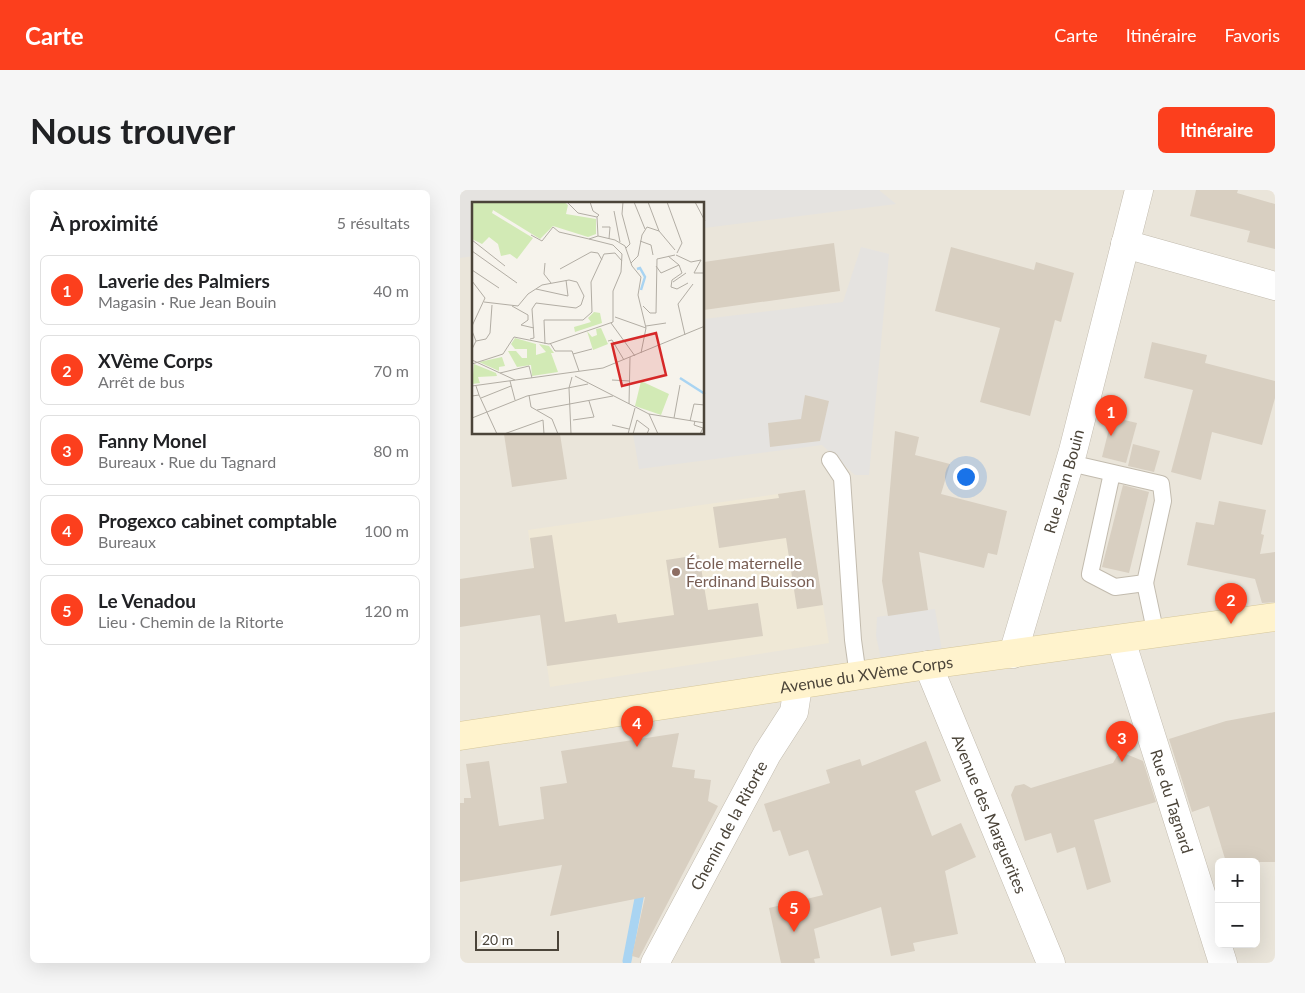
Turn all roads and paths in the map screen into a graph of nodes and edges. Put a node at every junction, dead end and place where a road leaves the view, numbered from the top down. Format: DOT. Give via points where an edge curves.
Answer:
graph roads {
  1 [pos="1139,190"];
  2 [pos="1125,244"];
  3 [pos="1275,286"];
  4 [pos="830,460"];
  5 [pos="1070,463"];
  6 [pos="1112,473"];
  7 [pos="1145,583"];
  8 [pos="1275,617"];
  9 [pos="1156,635"];
  10 [pos="1121,640"];
  11 [pos="1013,654"];
  12 [pos="928,665"];
  13 [pos="858,676"];
  14 [pos="798,686"];
  15 [pos="460,736"];
  16 [pos="655,963"];
  17 [pos="1051,963"];
  18 [pos="1223,963"];
  1 -- 2 [label="street, Rue Jean Bouin"];
  2 -- 3 [label="street"];
  2 -- 5 [label="street, Rue Jean Bouin"];
  4 -- 13 [label="lane" via="842,478"];
  5 -- 6 [label="lane"];
  5 -- 11 [label="street, Rue Jean Bouin"];
  6 -- 7 [label="lane" via="1161,484 1163,500"];
  6 -- 7 [label="lane" via="1090,574 1115,587"];
  7 -- 9 [label="lane"];
  8 -- 9 [label="main road, Avenue du XVème Corps"];
  9 -- 10 [label="main road, Avenue du XVème Corps"];
  10 -- 11 [label="main road, Avenue du XVème Corps"];
  10 -- 18 [label="street, Rue du Tagnard"];
  11 -- 12 [label="main road, Avenue du XVème Corps"];
  12 -- 13 [label="main road, Avenue du XVème Corps"];
  12 -- 17 [label="street, Avenue des Marguerites"];
  13 -- 14 [label="main road, Avenue du XVème Corps"];
  14 -- 15 [label="main road, Avenue du XVème Corps"];
  14 -- 16 [label="street, Chemin de la Ritorte" via="794,712"];
}
